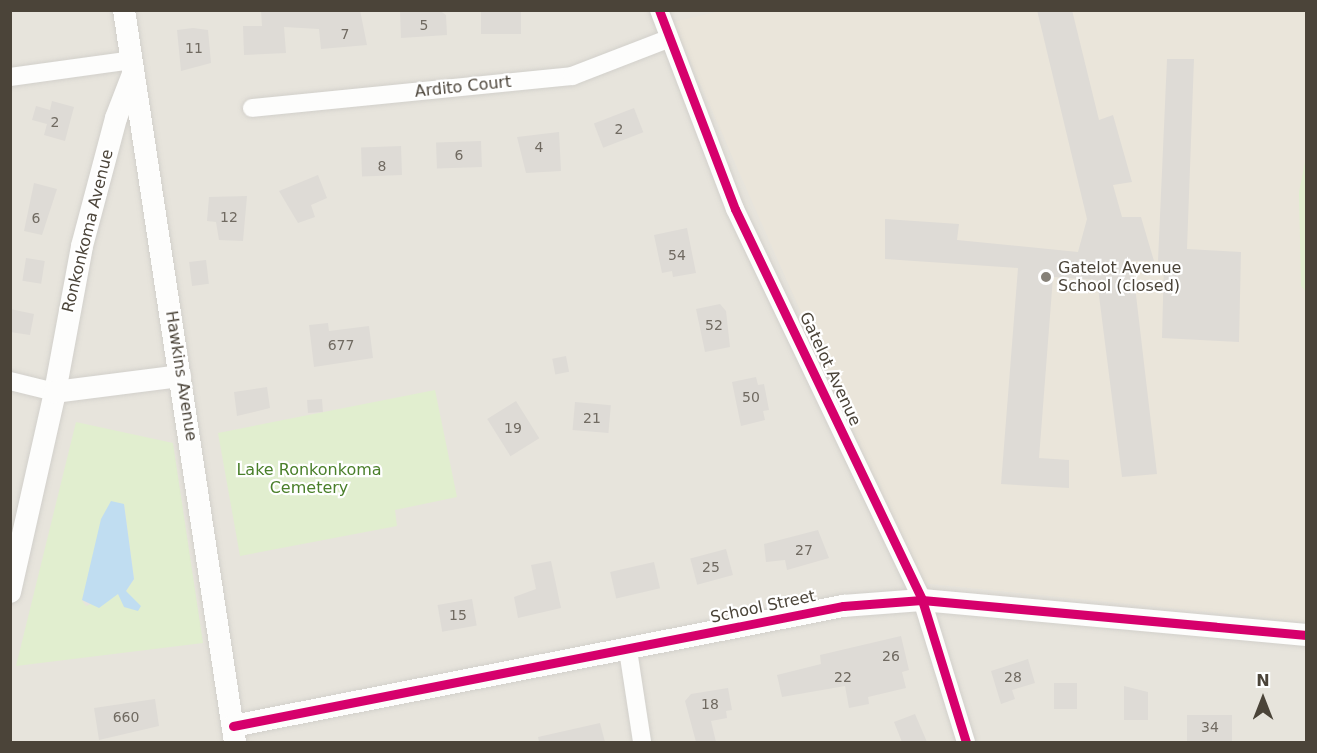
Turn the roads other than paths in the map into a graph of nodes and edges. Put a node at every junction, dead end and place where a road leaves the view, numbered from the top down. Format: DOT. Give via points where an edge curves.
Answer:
graph roads {
  1 [pos="124,10"];
  2 [pos="660,10"];
  3 [pos="668,39"];
  4 [pos="133,67"];
  5 [pos="10,77"];
  6 [pos="252,108"];
  7 [pos="180,376"];
  8 [pos="10,381"];
  9 [pos="55,393"];
  10 [pos="11,588"];
  11 [pos="922,600"];
  12 [pos="1306,635"];
  13 [pos="628,650"];
  14 [pos="234,734"];
  15 [pos="642,742"];
  16 [pos="966,742"];
  1 -- 4 [label="street, Hawkins Avenue"];
  2 -- 3 [label="street, Gatelot Avenue"];
  3 -- 6 [label="street, Ardito Court" via="572,76"];
  3 -- 11 [label="street, Gatelot Avenue" via="735,208"];
  4 -- 5 [label="street"];
  4 -- 7 [label="street, Hawkins Avenue"];
  4 -- 9 [label="street, Ronkonkoma Avenue" via="82,246"];
  7 -- 9 [label="street"];
  7 -- 14 [label="street, Hawkins Avenue"];
  8 -- 9 [label="street"];
  9 -- 10 [label="street, Ronkonkoma Avenue"];
  11 -- 12 [label="street, School Street"];
  11 -- 13 [label="street, School Street" via="843,606"];
  11 -- 16 [label="street, Gatelot Avenue"];
  13 -- 14 [label="street, School Street"];
  13 -- 15 [label="street"];
}
